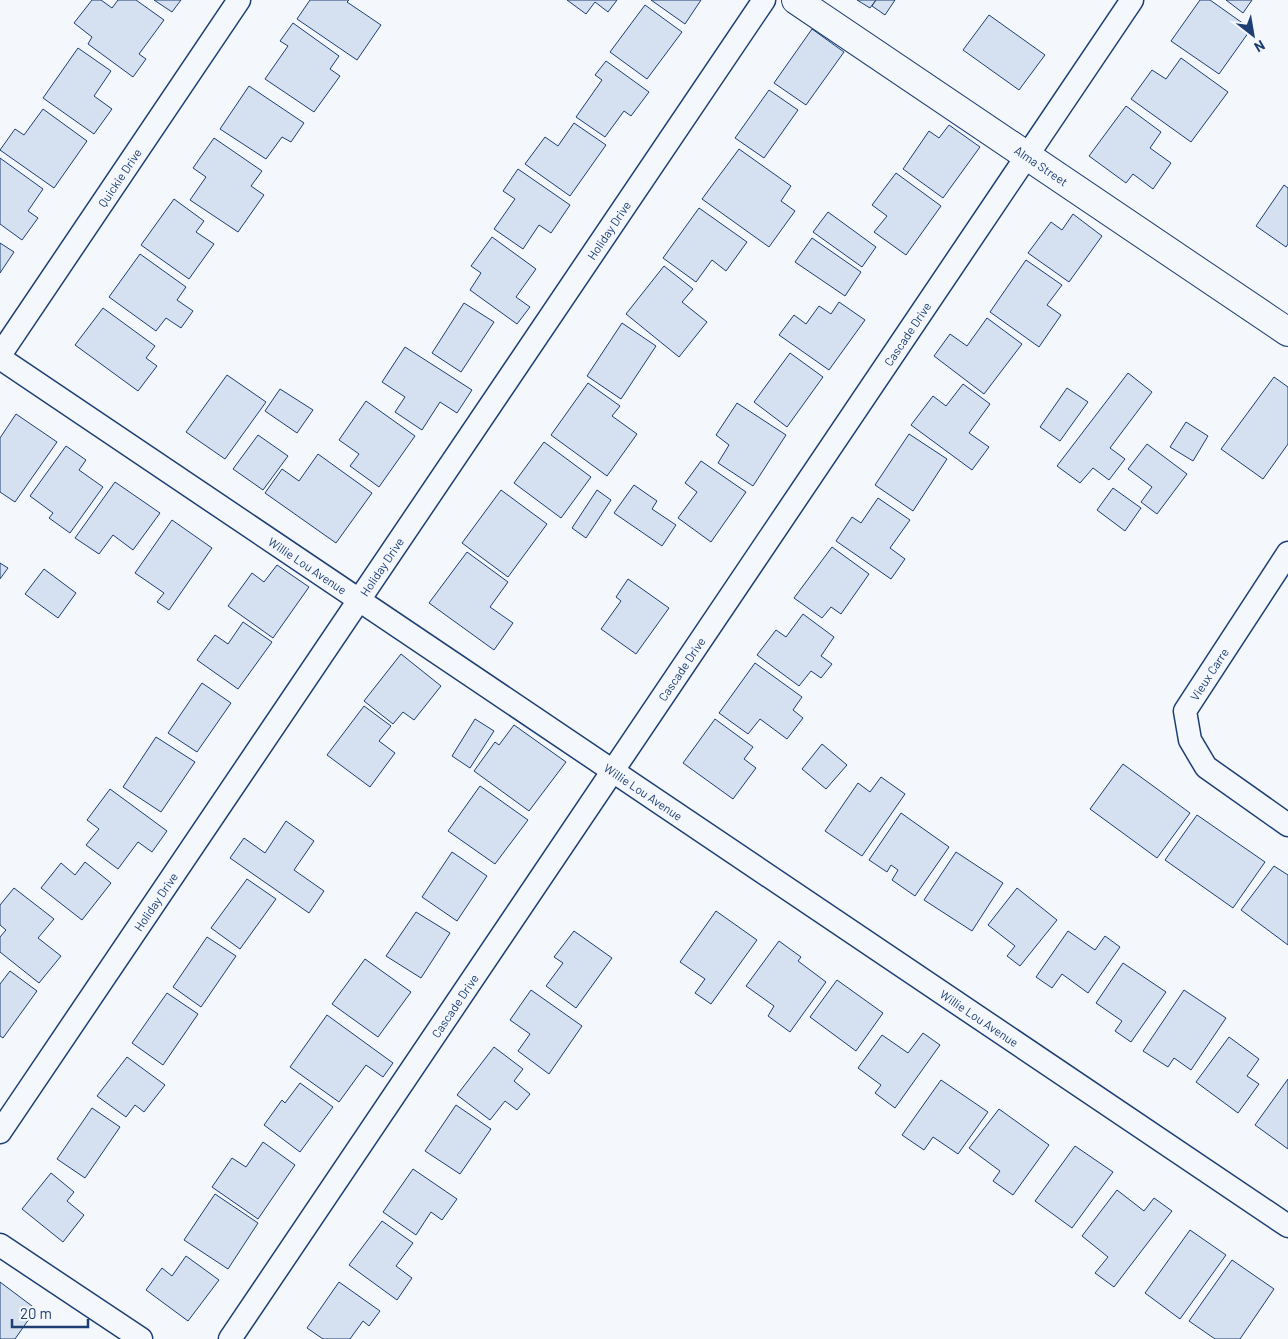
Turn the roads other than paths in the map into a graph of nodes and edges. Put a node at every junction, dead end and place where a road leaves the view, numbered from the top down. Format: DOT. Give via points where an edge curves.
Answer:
graph roads {
  1 [pos="239,0"];
  2 [pos="764,0"];
  3 [pos="796,0"];
  4 [pos="1132,0"];
  5 [pos="1027,156"];
  6 [pos="1288,332"];
  7 [pos="0,356"];
  8 [pos="1288,553"];
  9 [pos="359,600"];
  10 [pos="612,770"];
  11 [pos="1288,825"];
  12 [pos="0,1132"];
  13 [pos="1288,1226"];
  14 [pos="0,1245"];
  15 [pos="141,1339"];
  16 [pos="230,1339"];
  1 -- 7 [label="street, Quickie Drive"];
  2 -- 9 [label="street, Holiday Drive"];
  3 -- 5 [label="street, Alma Street"];
  4 -- 5 [label="street, Cascade Drive"];
  5 -- 6 [label="street, Alma Street"];
  5 -- 10 [label="street, Cascade Drive"];
  7 -- 9 [label="street, Willie Lou Avenue"];
  8 -- 11 [label="street, Vieux Carre" via="1185,710 1190,740 1206,767"];
  9 -- 10 [label="street, Willie Lou Avenue"];
  9 -- 12 [label="street, Holiday Drive"];
  10 -- 13 [label="street, Willie Lou Avenue"];
  10 -- 16 [label="street, Cascade Drive"];
  14 -- 15 [label="street"];
}
